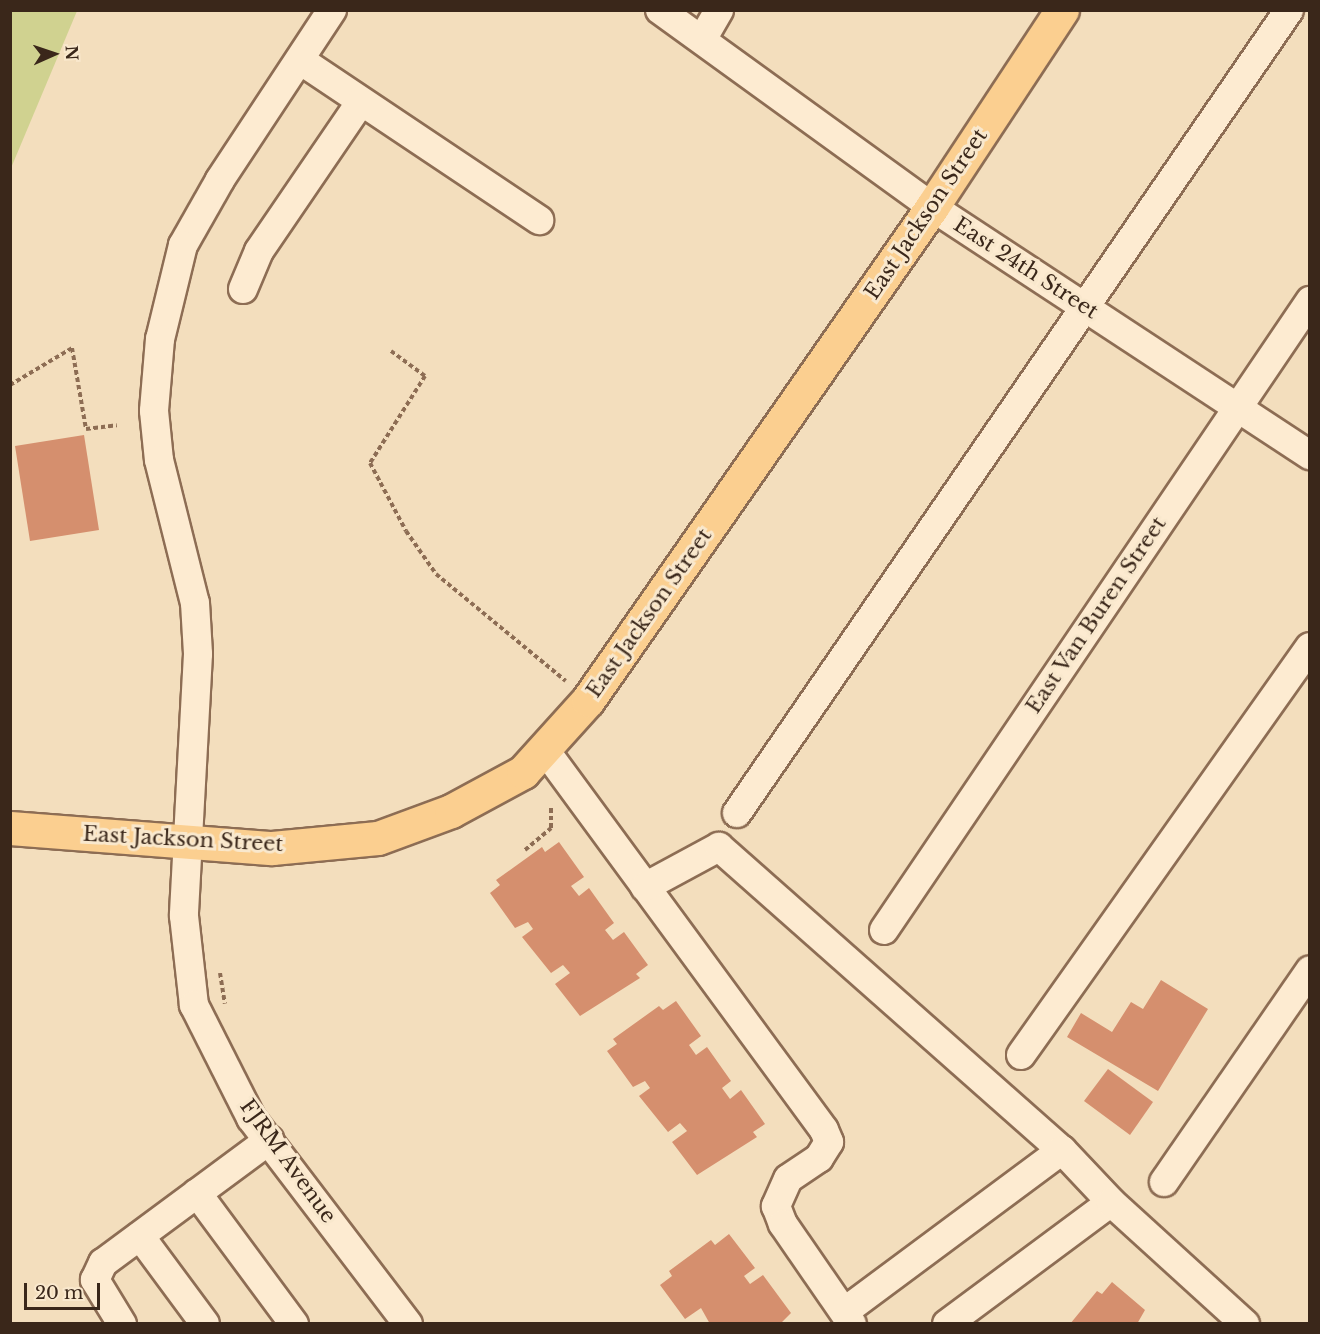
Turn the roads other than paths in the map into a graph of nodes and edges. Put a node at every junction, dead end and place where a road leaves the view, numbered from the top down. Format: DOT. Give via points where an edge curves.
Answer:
graph roads {
  1 [pos="332,10"];
  2 [pos="660,10"];
  3 [pos="719,10"];
  4 [pos="1062,10"];
  5 [pos="1289,10"];
  6 [pos="703,38"];
  7 [pos="300,60"];
  8 [pos="360,103"];
  9 [pos="932,207"];
  10 [pos="539,220"];
  11 [pos="243,289"];
  12 [pos="1310,301"];
  13 [pos="1087,307"];
  14 [pos="1238,405"];
  15 [pos="1310,455"];
  16 [pos="1310,647"];
  17 [pos="545,750"];
  18 [pos="737,813"];
  19 [pos="10,828"];
  20 [pos="190,842"];
  21 [pos="645,887"];
  22 [pos="884,930"];
  23 [pos="1310,970"];
  24 [pos="1021,1055"];
  25 [pos="269,1140"];
  26 [pos="1062,1150"];
  27 [pos="1164,1182"];
  28 [pos="197,1193"];
  29 [pos="1112,1202"];
  30 [pos="140,1236"];
  31 [pos="848,1317"];
  32 [pos="122,1323"];
  33 [pos="205,1323"];
  34 [pos="294,1323"];
  35 [pos="408,1323"];
  36 [pos="947,1323"];
  37 [pos="1245,1323"];
  1 -- 7 [label="street, FJRM Avenue"];
  2 -- 6 [label="street, East 24th Street"];
  3 -- 6 [label="street"];
  4 -- 9 [label="main road, East Jackson Street"];
  5 -- 13 [label="street"];
  6 -- 9 [label="street, East 24th Street"];
  7 -- 8 [label="street"];
  7 -- 20 [label="street, FJRM Avenue" via="220,180 183,245 160,339 154,411 159,460 195,603 198,654"];
  8 -- 10 [label="street"];
  8 -- 11 [label="street" via="259,251"];
  9 -- 13 [label="street, East 24th Street"];
  9 -- 17 [label="main road, East Jackson Street" via="588,700"];
  12 -- 14 [label="street, East Van Buren Street"];
  13 -- 14 [label="street, East 24th Street"];
  13 -- 18 [label="street"];
  14 -- 15 [label="street, East 24th Street"];
  14 -- 22 [label="street, East Van Buren Street"];
  16 -- 24 [label="street"];
  17 -- 20 [label="main road, East Jackson Street" via="523,772 451,811 378,838 272,848"];
  17 -- 21 [label="street"];
  19 -- 20 [label="main road, East Jackson Street"];
  20 -- 25 [label="street, FJRM Avenue" via="184,916 194,1005 251,1118"];
  21 -- 26 [label="street" via="718,847"];
  21 -- 31 [label="street" via="824,1130 829,1142 819,1158 788,1179 776,1206 783,1224"];
  23 -- 27 [label="street"];
  25 -- 28 [label="street"];
  25 -- 35 [label="street, FJRM Avenue"];
  26 -- 29 [label="street"];
  26 -- 31 [label="street"];
  28 -- 30 [label="street"];
  28 -- 34 [label="street"];
  29 -- 36 [label="street"];
  29 -- 37 [label="street"];
  30 -- 32 [label="street" via="103,1263 94,1280"];
  30 -- 33 [label="street"];
}
